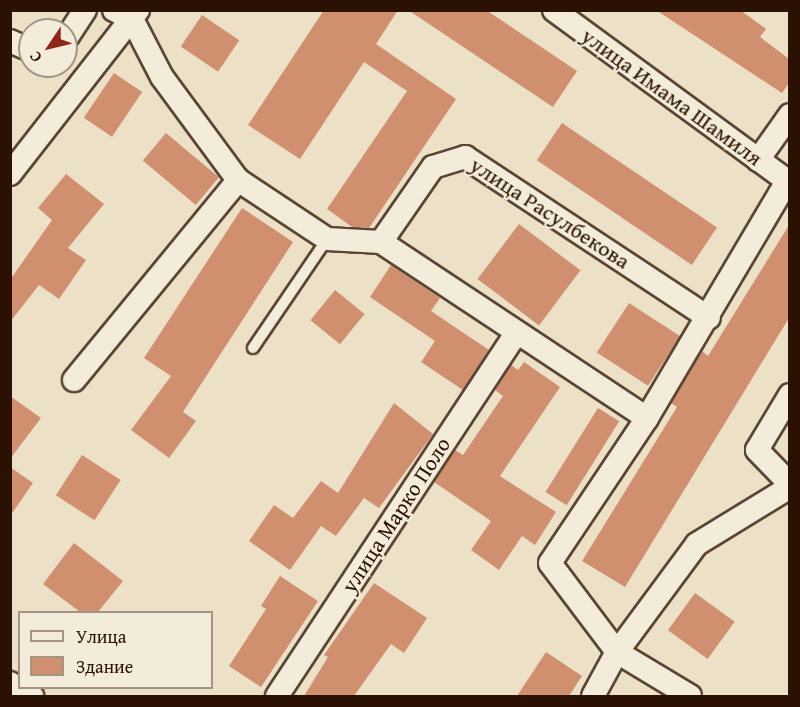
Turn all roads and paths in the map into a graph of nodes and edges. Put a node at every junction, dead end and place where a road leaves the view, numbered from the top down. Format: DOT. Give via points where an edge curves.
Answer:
graph roads {
  1 [pos="554,10"];
  2 [pos="128,13"];
  3 [pos="789,115"];
  4 [pos="758,160"];
  5 [pos="10,174"];
  6 [pos="238,180"];
  7 [pos="788,182"];
  8 [pos="327,239"];
  9 [pos="381,242"];
  10 [pos="709,318"];
  11 [pos="516,333"];
  12 [pos="253,348"];
  13 [pos="74,380"];
  14 [pos="789,395"];
  15 [pos="647,418"];
  16 [pos="789,486"];
  17 [pos="617,652"];
  18 [pos="277,696"];
  19 [pos="593,696"];
  20 [pos="690,696"];
  1 -- 4 [label="street, улица Имама Шамиля"];
  2 -- 5 [label="street"];
  2 -- 6 [label="street" via="162,77"];
  3 -- 4 [label="street"];
  4 -- 7 [label="street, улица Имама Шамиля"];
  6 -- 8 [label="street"];
  6 -- 13 [label="street"];
  7 -- 10 [label="street"];
  8 -- 9 [label="street"];
  8 -- 12 [label="lane"];
  9 -- 10 [label="street, улица Расулбекова" via="433,167 465,157"];
  9 -- 11 [label="street"];
  10 -- 15 [label="street"];
  11 -- 15 [label="street"];
  11 -- 18 [label="street, улица Марко Поло"];
  14 -- 16 [label="street" via="756,450"];
  15 -- 17 [label="street" via="550,563"];
  16 -- 17 [label="street" via="698,544"];
  17 -- 19 [label="street"];
  17 -- 20 [label="street"];
}
